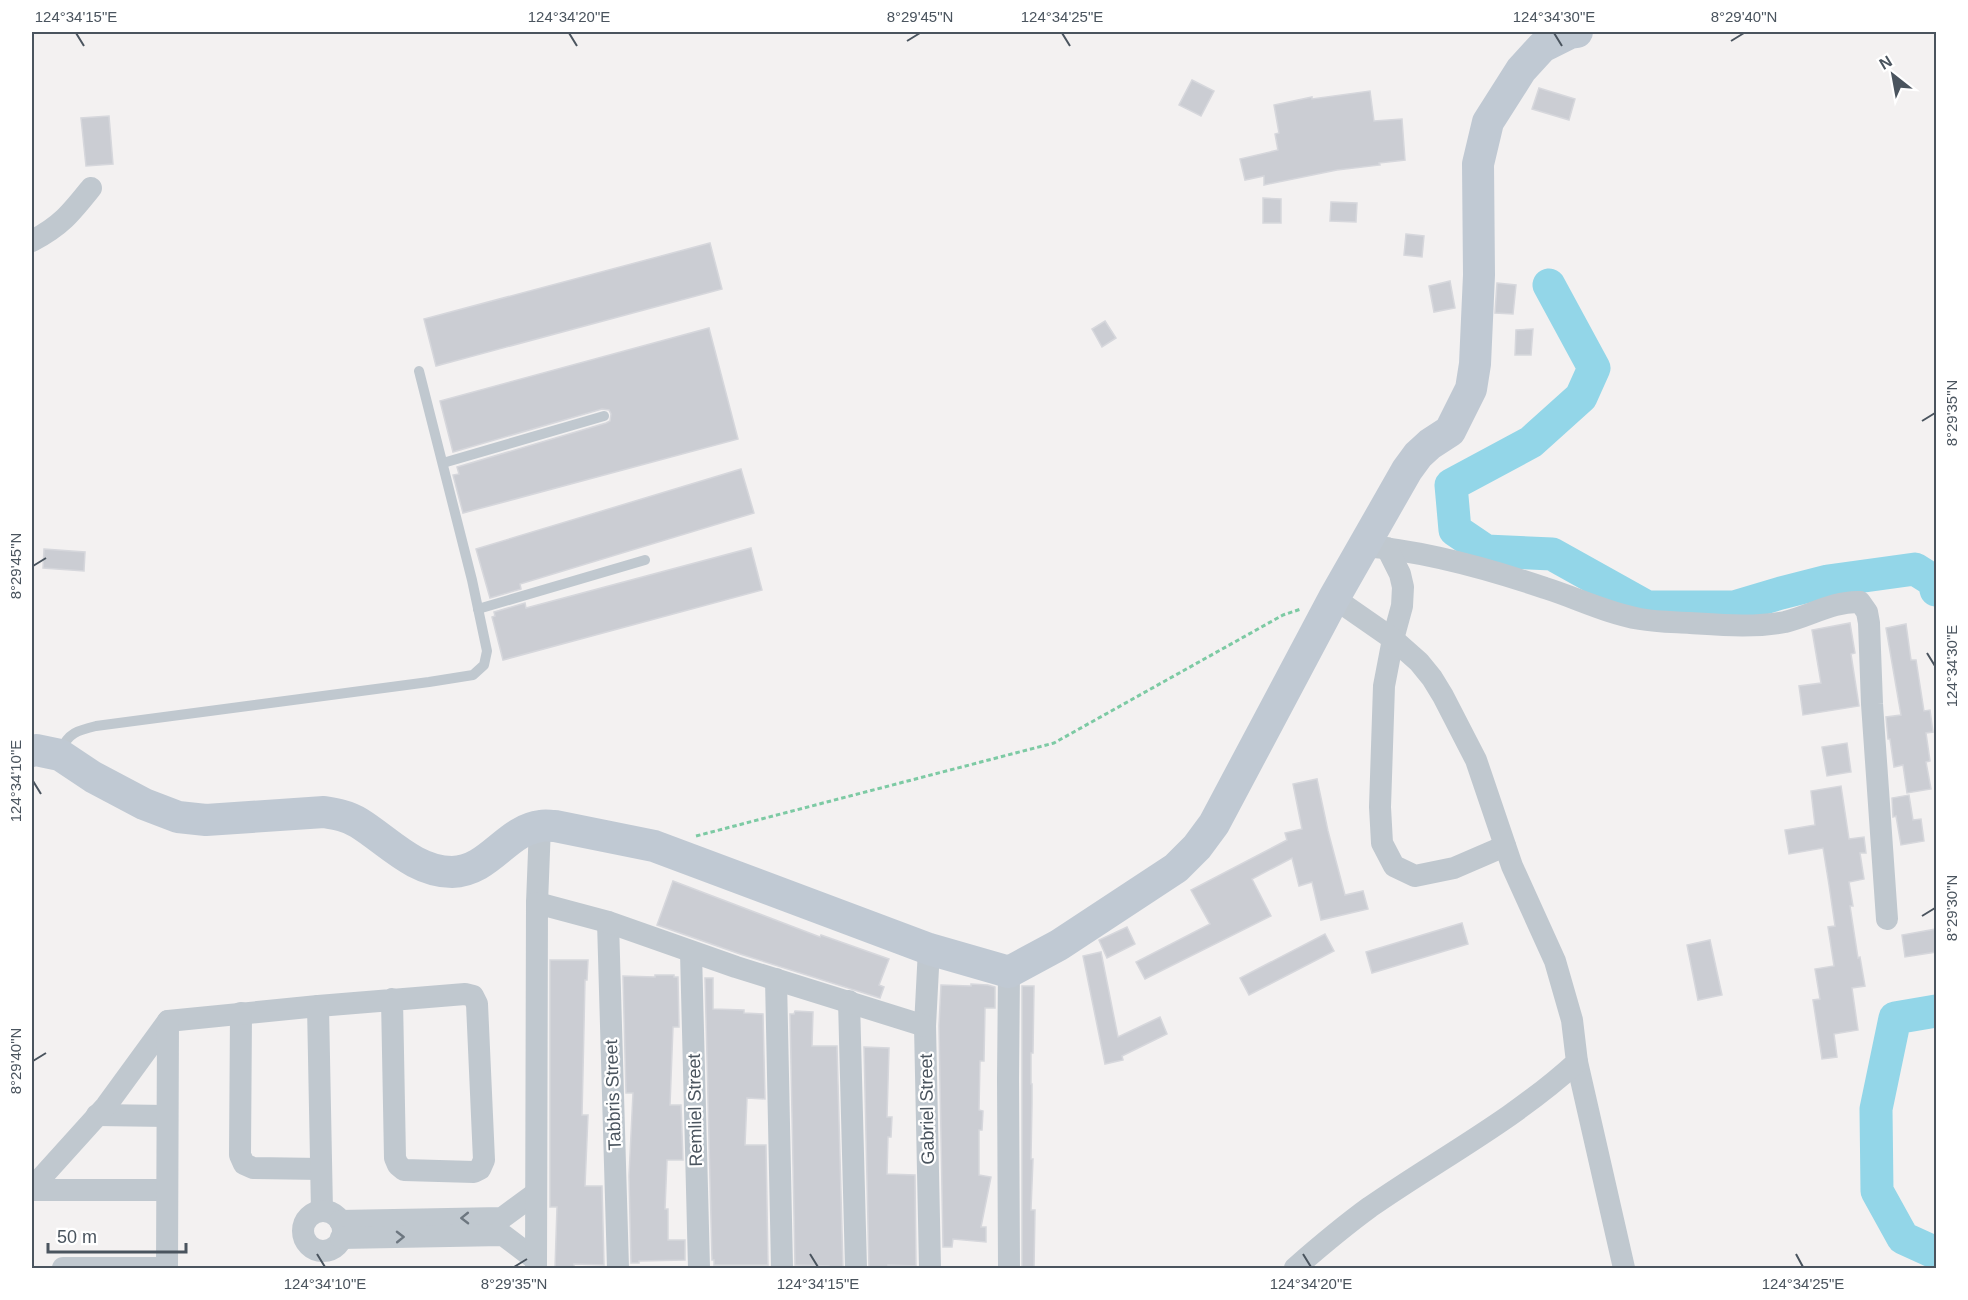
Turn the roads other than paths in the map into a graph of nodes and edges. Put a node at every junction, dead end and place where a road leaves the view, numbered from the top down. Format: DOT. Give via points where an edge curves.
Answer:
graph roads {
  1 [pos="1577,32"];
  2 [pos="91,188"];
  3 [pos="32,241"];
  4 [pos="419,371"];
  5 [pos="604,416"];
  6 [pos="443,463"];
  7 [pos="1375,547"];
  8 [pos="645,560"];
  9 [pos="1334,598"];
  10 [pos="478,609"];
  11 [pos="1393,639"];
  12 [pos="46,753"];
  13 [pos="540,826"];
  14 [pos="1505,846"];
  15 [pos="537,903"];
  16 [pos="1887,919"];
  17 [pos="608,922"];
  18 [pos="929,949"];
  19 [pos="691,952"];
  20 [pos="1009,972"];
  21 [pos="776,979"];
  22 [pos="392,999"];
  23 [pos="849,1001"];
  24 [pos="318,1006"];
  25 [pos="241,1013"];
  26 [pos="168,1021"];
  27 [pos="925,1026"];
  28 [pos="1577,1062"];
  29 [pos="98,1115"];
  30 [pos="167,1116"];
  31 [pos="321,1169"];
  32 [pos="32,1189"];
  33 [pos="167,1190"];
  34 [pos="536,1193"];
  35 [pos="334,1223"];
  36 [pos="503,1227"];
  37 [pos="322,1260"];
  38 [pos="536,1264"];
  39 [pos="167,1268"];
  40 [pos="63,1269"];
  41 [pos="618,1269"];
  42 [pos="699,1269"];
  43 [pos="782,1269"];
  44 [pos="856,1269"];
  45 [pos="930,1269"];
  46 [pos="1009,1269"];
  47 [pos="1295,1269"];
  48 [pos="1624,1269"];
  1 -- 7 [label="street" via="1542,47 1521,70 1488,122 1478,164 1479,275 1471,389 1450,431 1418,454 1407,470"];
  2 -- 3 [label="street" via="68,218"];
  4 -- 6 [label="lane"];
  5 -- 6 [label="lane"];
  6 -- 10 [label="lane"];
  7 -- 9 [label="street"];
  7 -- 11 [label="street" via="1400,574 1403,587"];
  7 -- 16 [label="street" via="1480,568 1640,619 1755,625 1785,622 1834,605 1860,602 1869,623"];
  8 -- 10 [label="lane"];
  9 -- 11 [label="street"];
  9 -- 20 [label="street" via="1219,815 1197,847 1176,868 1059,945"];
  10 -- 12 [label="lane" via="487,651 484,665 473,675 96,726 76,731"];
  11 -- 14 [label="street" via="1419,662 1443,696 1476,760"];
  11 -- 14 [label="street" via="1384,686 1380,807 1382,843 1394,866 1415,876 1454,868"];
  12 -- 13 [label="street" via="178,818 340,814 418,865 436,871 469,868 516,836"];
  13 -- 15 [label="street"];
  13 -- 18 [label="street" via="654,846"];
  14 -- 28 [label="street" via="1555,961 1572,1020"];
  15 -- 17 [label="street"];
  15 -- 34 [label="street"];
  17 -- 19 [label="street"];
  17 -- 41 [label="street, Tabbris Street"];
  18 -- 20 [label="street"];
  18 -- 27 [label="street, Gabriel Street"];
  19 -- 21 [label="street"];
  19 -- 42 [label="street, Remliel Street"];
  20 -- 46 [label="street"];
  21 -- 23 [label="street"];
  21 -- 43 [label="street"];
  22 -- 22 [label="street" via="465,994 473,996 477,1004 484,1161 474,1172 404,1170 398,1165"];
  22 -- 24 [label="street"];
  23 -- 27 [label="street"];
  23 -- 44 [label="street"];
  24 -- 25 [label="street"];
  24 -- 31 [label="street"];
  25 -- 26 [label="street"];
  25 -- 31 [label="street" via="240,1155 244,1164 253,1168"];
  26 -- 29 [label="street"];
  26 -- 30 [label="street"];
  27 -- 45 [label="street, Gabriel Street"];
  28 -- 47 [label="street" via="1550,1087 1482,1135 1370,1208"];
  28 -- 48 [label="street"];
  29 -- 30 [label="street"];
  29 -- 32 [label="street"];
  30 -- 33 [label="street"];
  31 -- 35 [label="street"];
  32 -- 33 [label="street"];
  33 -- 39 [label="street"];
  34 -- 36 [label="street"];
  34 -- 38 [label="street"];
  35 -- 36 [label="street"];
  35 -- 37 [label="street" via="339,1243"];
  35 -- 37 [label="street" via="312,1214 305,1221 304,1238"];
  36 -- 38 [label="street"];
  39 -- 40 [label="street"];
}
